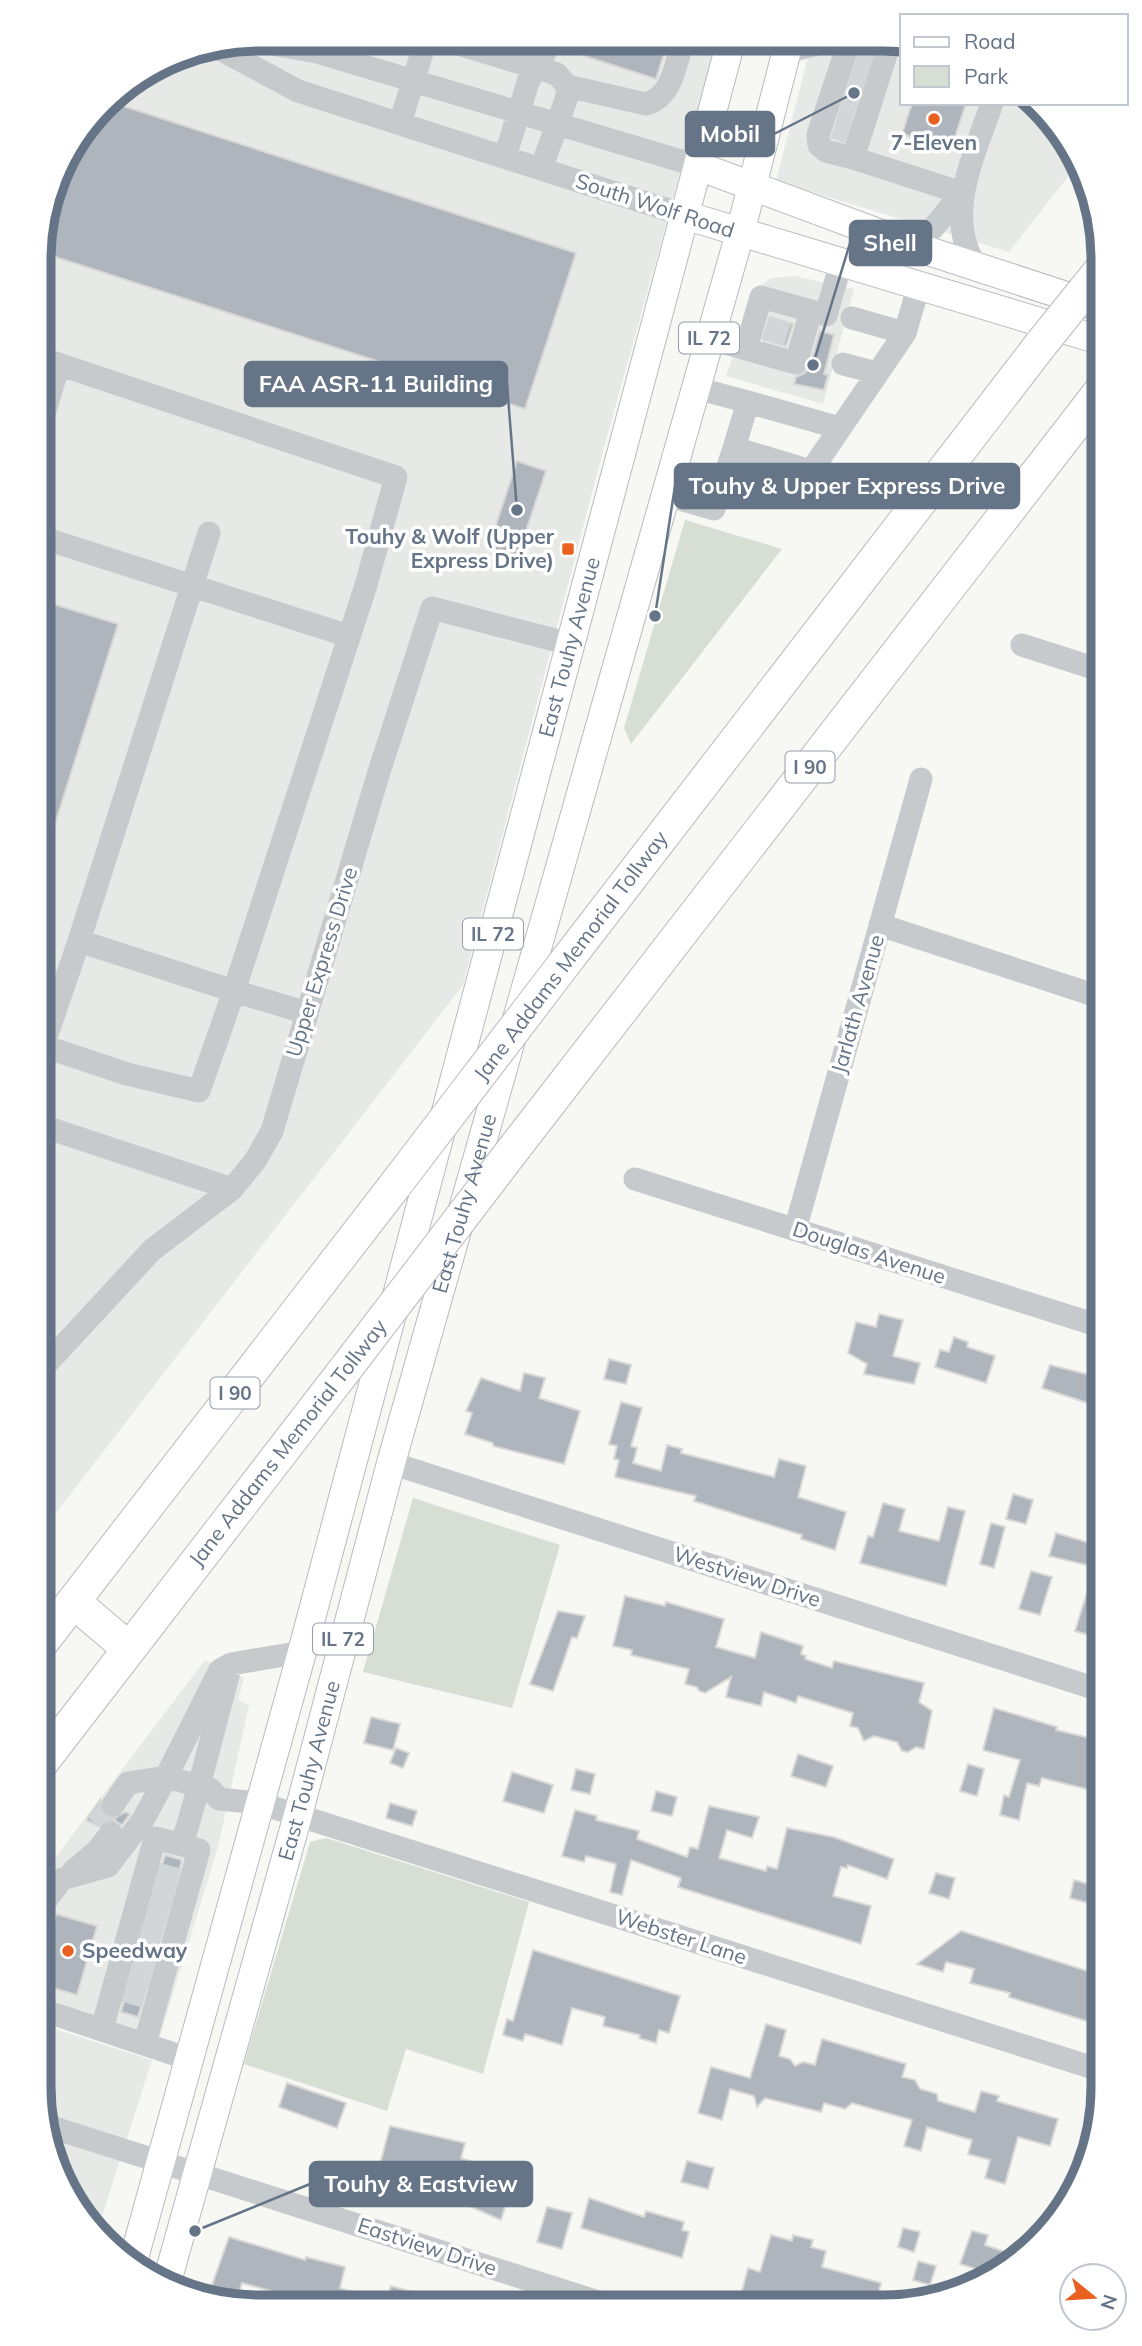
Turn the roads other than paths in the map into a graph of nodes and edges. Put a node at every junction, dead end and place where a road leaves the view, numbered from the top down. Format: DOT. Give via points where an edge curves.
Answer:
graph roads {
  1 [pos="324,51"];
  2 [pos="409,51"];
  3 [pos="420,51"];
  4 [pos="480,51"];
  5 [pos="545,51"];
  6 [pos="680,51"];
  7 [pos="728,51"];
  8 [pos="787,51"];
  9 [pos="796,51"];
  10 [pos="228,54"];
  11 [pos="535,68"];
  12 [pos="406,78"];
  13 [pos="857,82"];
  14 [pos="567,86"];
  15 [pos="991,105"];
  16 [pos="519,112"];
  17 [pos="400,123"];
  18 [pos="557,124"];
  19 [pos="505,157"];
  20 [pos="853,158"];
  21 [pos="698,166"];
  22 [pos="541,169"];
  23 [pos="752,186"];
  24 [pos="962,193"];
  25 [pos="684,215"];
  26 [pos="740,233"];
  27 [pos="910,244"];
  28 [pos="841,262"];
  29 [pos="977,267"];
  30 [pos="1091,283"];
  31 [pos="919,285"];
  32 [pos="1091,305"];
  33 [pos="811,311"];
  34 [pos="852,318"];
  35 [pos="905,333"];
  36 [pos="1091,337"];
  37 [pos="709,338"];
  38 [pos="747,349"];
  39 [pos="51,361"];
  40 [pos="843,365"];
  41 [pos="877,373"];
  42 [pos="696,388"];
  43 [pos="748,402"];
  44 [pos="1091,405"];
  45 [pos="840,428"];
  46 [pos="734,448"];
  47 [pos="666,495"];
  48 [pos="209,533"];
  49 [pos="51,541"];
  50 [pos="193,586"];
  51 [pos="349,636"];
  52 [pos="570,644"];
  53 [pos="1022,645"];
  54 [pos="1091,667"];
  55 [pos="921,779"];
  56 [pos="880,925"];
  57 [pos="79,941"];
  58 [pos="234,991"];
  59 [pos="1091,994"];
  60 [pos="307,1013"];
  61 [pos="51,1018"];
  62 [pos="51,1048"];
  63 [pos="51,1129"];
  64 [pos="635,1179"];
  65 [pos="232,1189"];
  66 [pos="795,1230"];
  67 [pos="1091,1323"];
  68 [pos="51,1359"];
  69 [pos="391,1463"];
  70 [pos="74,1602"];
  71 [pos="51,1631"];
  72 [pos="129,1649"];
  73 [pos="302,1652"];
  74 [pos="231,1664"];
  75 [pos="1091,1687"];
  76 [pos="51,1750"];
  77 [pos="158,1779"];
  78 [pos="204,1787"];
  79 [pos="252,1801"];
  80 [pos="119,1809"];
  81 [pos="298,1815"];
  82 [pos="104,1829"];
  83 [pos="182,1845"];
  84 [pos="62,1879"];
  85 [pos="51,1894"];
  86 [pos="51,2013"];
  87 [pos="102,2029"];
  88 [pos="145,2043"];
  89 [pos="189,2059"];
  90 [pos="1091,2067"];
  91 [pos="55,2128"];
  92 [pos="160,2162"];
  93 [pos="197,2174"];
  94 [pos="135,2254"];
  95 [pos="169,2274"];
  96 [pos="576,2295"];
  1 -- 12 [label="street"];
  2 -- 12 [label="street"];
  3 -- 12 [label="street"];
  4 -- 11 [label="street"];
  5 -- 11 [label="street"];
  6 -- 14 [label="street" via="668,89 659,100 646,104"];
  7 -- 21 [label="main road, East Touhy Avenue / IL 72"];
  8 -- 23 [label="main road, East Touhy Avenue"];
  9 -- 13 [label="street"];
  10 -- 17 [label="street, South Wolf Road" via="298,91"];
  11 -- 14 [label="street" via="556,74"];
  11 -- 16 [label="street"];
  12 -- 16 [label="street"];
  12 -- 17 [label="street"];
  13 -- 20 [label="street"];
  13 -- 20 [label="street" via="819,145"];
  14 -- 18 [label="street" via="568,97"];
  15 -- 24 [label="street"];
  16 -- 18 [label="street"];
  16 -- 19 [label="street"];
  17 -- 19 [label="street, South Wolf Road"];
  18 -- 21 [label="street"];
  18 -- 22 [label="street"];
  19 -- 22 [label="street, South Wolf Road"];
  20 -- 24 [label="street"];
  21 -- 23 [label="main road"];
  21 -- 25 [label="main road, East Touhy Avenue / IL 72"];
  22 -- 25 [label="street, South Wolf Road"];
  23 -- 26 [label="main road, East Touhy Avenue"];
  23 -- 27 [label="main road"];
  24 -- 27 [label="street" via="933,228"];
  24 -- 29 [label="street" via="963,238"];
  25 -- 26 [label="main road, South Wolf Road"];
  25 -- 52 [label="main road, East Touhy Avenue / IL 72"];
  26 -- 28 [label="main road, South Wolf Road"];
  26 -- 37 [label="main road, East Touhy Avenue / IL 72"];
  27 -- 29 [label="main road"];
  28 -- 31 [label="main road, South Wolf Road"];
  28 -- 33 [label="street" via="826,315"];
  29 -- 32 [label="main road"];
  30 -- 70 [label="highway, Jane Addams Memorial Tollway / I 90, bridge"];
  31 -- 35 [label="street"];
  31 -- 36 [label="main road, South Wolf Road"];
  33 -- 38 [label="street" via="796,363 771,349"];
  33 -- 38 [label="street" via="782,311 761,297"];
  34 -- 35 [label="street"];
  35 -- 41 [label="street"];
  37 -- 38 [label="street"];
  37 -- 42 [label="main road, East Touhy Avenue / IL 72"];
  39 -- 51 [label="street" via="396,477"];
  40 -- 41 [label="street"];
  41 -- 45 [label="street"];
  42 -- 43 [label="street"];
  42 -- 47 [label="main road, East Touhy Avenue / IL 72"];
  43 -- 45 [label="street"];
  43 -- 46 [label="street"];
  44 -- 72 [label="highway, Jane Addams Memorial Tollway / I 90, bridge"];
  45 -- 46 [label="street" via="811,471"];
  46 -- 47 [label="street" via="714,509"];
  47 -- 69 [label="main road, East Touhy Avenue / IL 72"];
  48 -- 50 [label="street"];
  49 -- 50 [label="street"];
  50 -- 51 [label="street"];
  50 -- 57 [label="street"];
  51 -- 58 [label="street"];
  52 -- 60 [label="street, Upper Express Drive" via="432,608"];
  52 -- 73 [label="main road, East Touhy Avenue / IL 72"];
  53 -- 54 [label="street"];
  55 -- 56 [label="street, Jarlath Avenue"];
  56 -- 59 [label="street"];
  56 -- 66 [label="street, Jarlath Avenue"];
  57 -- 58 [label="street"];
  57 -- 61 [label="street"];
  58 -- 60 [label="street"];
  58 -- 62 [label="street" via="199,1091 127,1074"];
  60 -- 65 [label="street, Upper Express Drive" via="272,1131"];
  63 -- 65 [label="street"];
  64 -- 66 [label="street, Douglas Avenue"];
  65 -- 68 [label="street, Upper Express Drive" via="152,1250"];
  66 -- 67 [label="street, Douglas Avenue"];
  69 -- 75 [label="street, Westview Drive"];
  69 -- 81 [label="main road, East Touhy Avenue / IL 72"];
  70 -- 71 [label="highway, Jane Addams Memorial Tollway / I 90"];
  70 -- 72 [label="highway"];
  72 -- 76 [label="highway, Jane Addams Memorial Tollway / I 90"];
  73 -- 74 [label="street"];
  73 -- 79 [label="main road, East Touhy Avenue / IL 72"];
  74 -- 77 [label="street" via="220,1670"];
  74 -- 78 [label="street"];
  77 -- 78 [label="street"];
  77 -- 80 [label="street"];
  77 -- 84 [label="street" via="143,1820 108,1866"];
  78 -- 79 [label="street, Webster Lane" via="224,1784 238,1788"];
  78 -- 83 [label="street"];
  79 -- 81 [label="street, Webster Lane"];
  79 -- 89 [label="main road, East Touhy Avenue / IL 72"];
  81 -- 90 [label="street, Webster Lane"];
  81 -- 93 [label="main road, East Touhy Avenue / IL 72"];
  82 -- 84 [label="street"];
  83 -- 87 [label="street" via="155,1838 135,1931"];
  83 -- 88 [label="street" via="199,1850 168,1940"];
  84 -- 85 [label="street"];
  86 -- 87 [label="street"];
  87 -- 88 [label="street"];
  88 -- 89 [label="street"];
  89 -- 92 [label="main road, East Touhy Avenue / IL 72"];
  91 -- 92 [label="street, Eastview Drive"];
  92 -- 93 [label="street, Eastview Drive"];
  92 -- 94 [label="main road, East Touhy Avenue / IL 72"];
  93 -- 95 [label="main road, East Touhy Avenue / IL 72"];
  93 -- 96 [label="street, Eastview Drive"];
}
